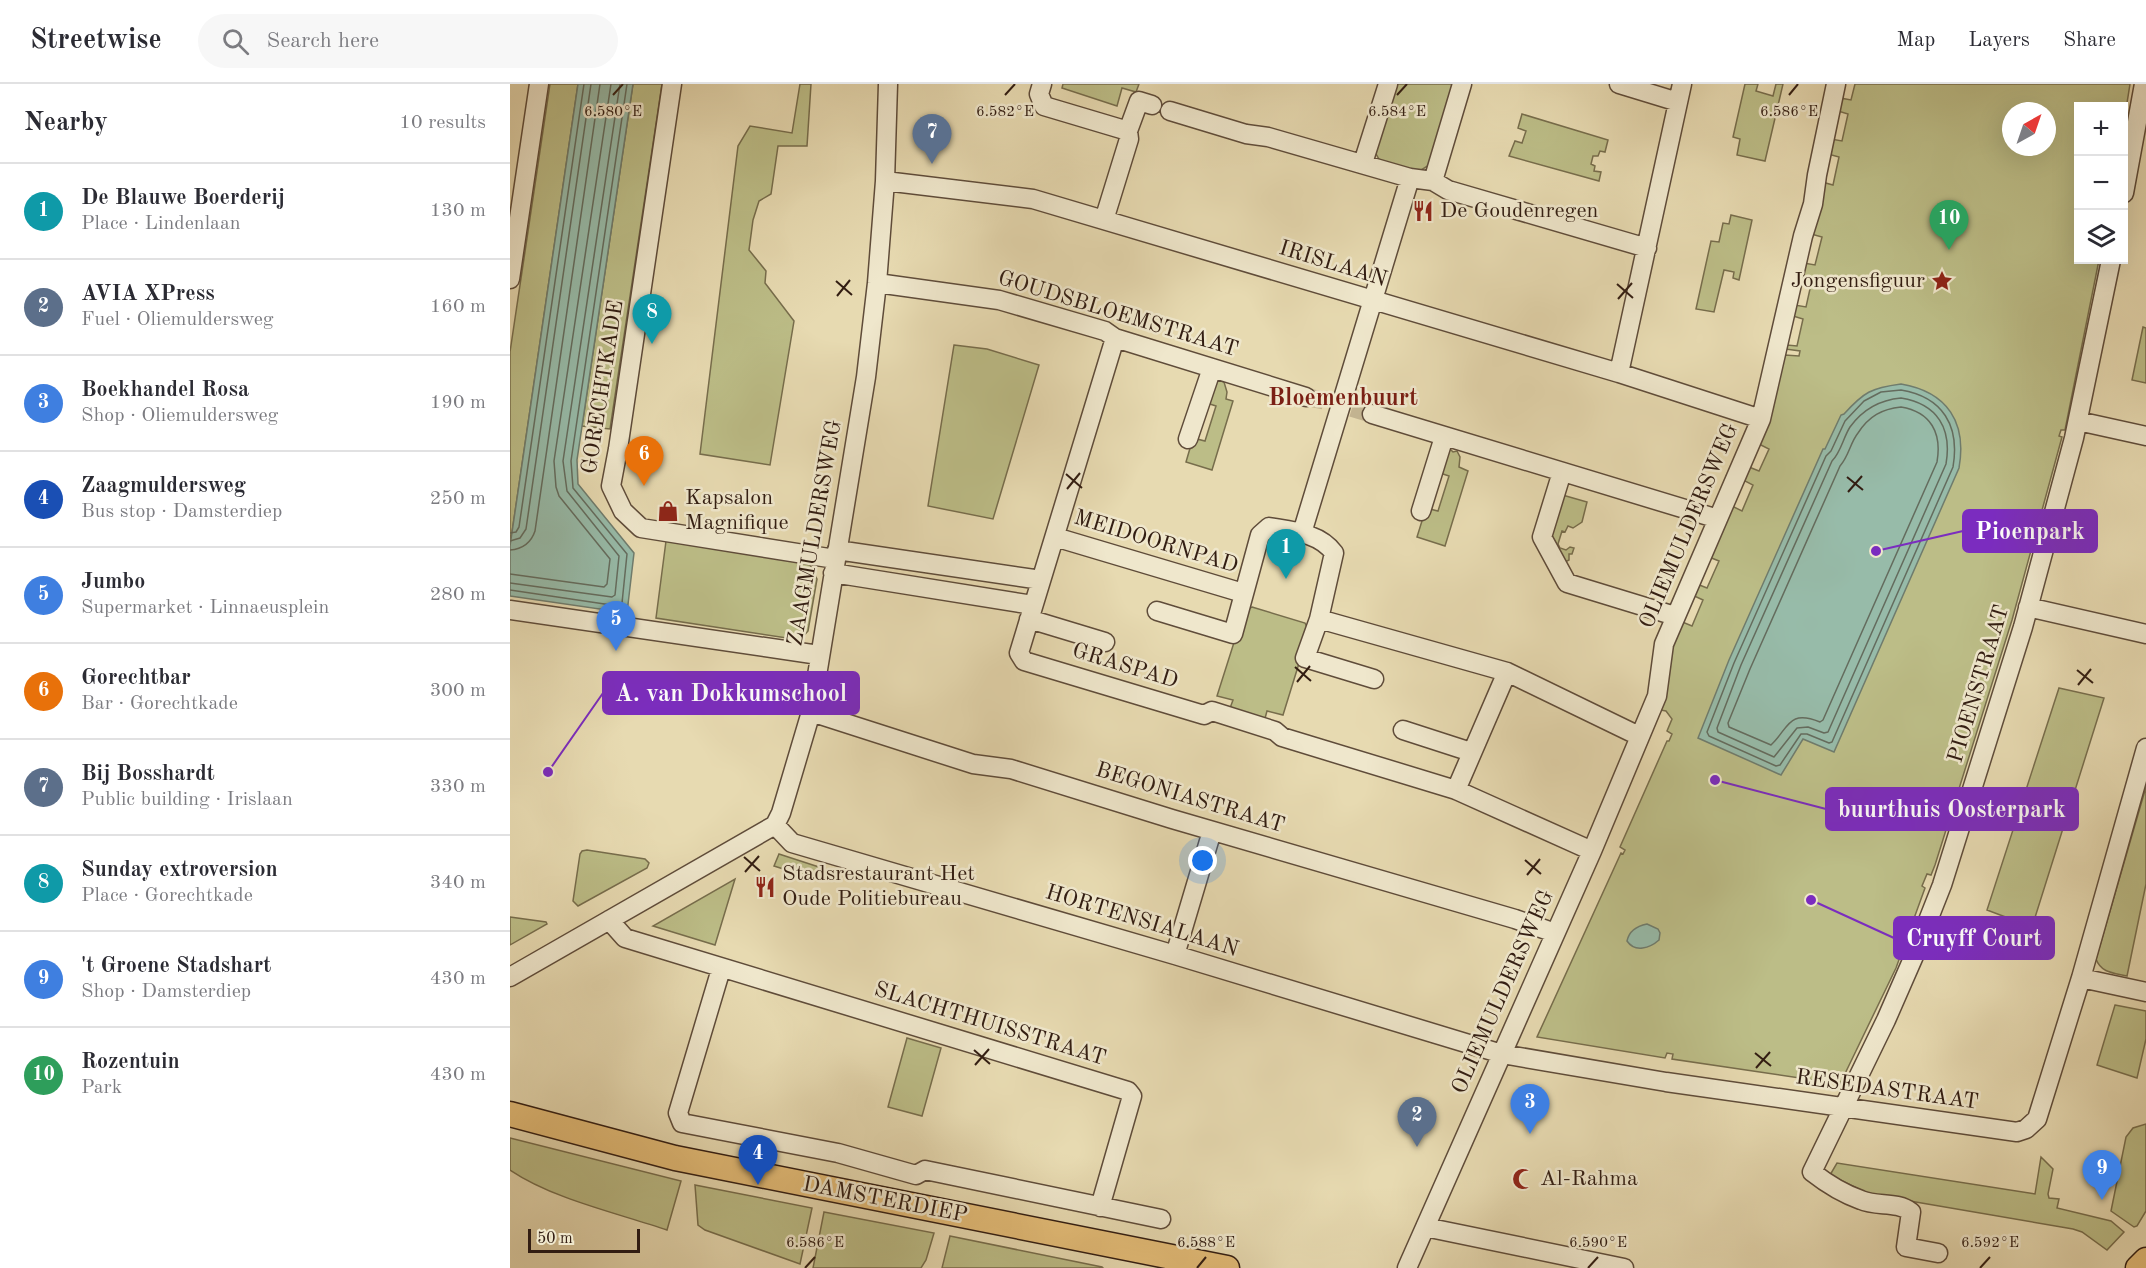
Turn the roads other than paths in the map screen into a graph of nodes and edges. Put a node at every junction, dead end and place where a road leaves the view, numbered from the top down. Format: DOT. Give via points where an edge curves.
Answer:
graph roads {
  1 [pos="539,84"];
  2 [pos="672,84"];
  3 [pos="888,84"];
  4 [pos="1042,84"];
  5 [pos="1388,84"];
  6 [pos="1462,84"];
  7 [pos="1619,84"];
  8 [pos="1836,84"];
  9 [pos="2144,84"];
  10 [pos="1680,93"];
  11 [pos="1145,103"];
  12 [pos="1170,111"];
  13 [pos="1128,131"];
  14 [pos="1363,163"];
  15 [pos="2128,171"];
  16 [pos="1410,178"];
  17 [pos="885,181"];
  18 [pos="1433,181"];
  19 [pos="1104,220"];
  20 [pos="1647,248"];
  21 [pos="2110,264"];
  22 [pos="510,279"];
  23 [pos="877,283"];
  24 [pos="1372,301"];
  25 [pos="1115,338"];
  26 [pos="1212,368"];
  27 [pos="1619,374"];
  28 [pos="1306,397"];
  29 [pos="1372,414"];
  30 [pos="1761,419"];
  31 [pos="2078,421"];
  32 [pos="1444,436"];
  33 [pos="2146,436"];
  34 [pos="1188,439"];
  35 [pos="1562,472"];
  36 [pos="1420,511"];
  37 [pos="1718,519"];
  38 [pos="1302,533"];
  39 [pos="1055,537"];
  40 [pos="835,561"];
  41 [pos="1041,580"];
  42 [pos="1243,593"];
  43 [pos="2028,607"];
  44 [pos="510,610"];
  45 [pos="1156,611"];
  46 [pos="1031,612"];
  47 [pos="1675,616"];
  48 [pos="1319,619"];
  49 [pos="2146,633"];
  50 [pos="1105,642"];
  51 [pos="819,655"];
  52 [pos="1506,672"];
  53 [pos="1374,679"];
  54 [pos="811,712"];
  55 [pos="1403,730"];
  56 [pos="1639,736"];
  57 [pos="2146,748"];
  58 [pos="1471,752"];
  59 [pos="1456,790"];
  60 [pos="775,825"];
  61 [pos="1212,831"];
  62 [pos="1592,851"];
  63 [pos="609,920"];
  64 [pos="1555,933"];
  65 [pos="1175,955"];
  66 [pos="721,969"];
  67 [pos="510,977"];
  68 [pos="2081,978"];
  69 [pos="2146,992"];
  70 [pos="1502,1054"];
  71 [pos="1843,1108"];
  72 [pos="510,1114"];
  73 [pos="1100,1207"];
  74 [pos="1161,1219"];
  75 [pos="1425,1227"];
  76 [pos="1938,1253"];
  77 [pos="2146,1260"];
  78 [pos="1227,1268"];
  79 [pos="1407,1268"];
  80 [pos="1624,1268"];
  81 [pos="2138,1268"];
  1 -- 22 [label="street"];
  2 -- 40 [label="street, GORECHTKADE" via="611,486 623,511 642,528"];
  3 -- 17 [label="street, ZAAGMULDERSWEG"];
  4 -- 13 [label="street" via="1039,94 1044,106"];
  5 -- 14 [label="street"];
  6 -- 18 [label="street"];
  7 -- 10 [label="street"];
  8 -- 30 [label="street, OLIEMULDERSWEG" via="1813,204"];
  9 -- 15 [label="street"];
  10 -- 20 [label="street"];
  11 -- 13 [label="street"];
  12 -- 14 [label="street"];
  13 -- 19 [label="street" via="1129,139"];
  14 -- 16 [label="street"];
  16 -- 18 [label="street"];
  16 -- 24 [label="street"];
  17 -- 19 [label="street, IRISLAAN" via="1034,199"];
  17 -- 23 [label="street, ZAAGMULDERSWEG"];
  18 -- 20 [label="street" via="1448,190"];
  19 -- 24 [label="street, IRISLAAN"];
  20 -- 27 [label="street"];
  21 -- 31 [label="street, PIOENSTRAAT"];
  23 -- 25 [label="street, GOUDSBLOEMSTRAAT" via="999,300 1105,331"];
  23 -- 40 [label="street, ZAAGMULDERSWEG" via="866,377"];
  24 -- 27 [label="street, IRISLAAN"];
  24 -- 38 [label="street"];
  25 -- 26 [label="street, GOUDSBLOEMSTRAAT"];
  25 -- 39 [label="street"];
  26 -- 28 [label="street, GOUDSBLOEMSTRAAT"];
  26 -- 34 [label="street"];
  27 -- 30 [label="street, IRISLAAN"];
  29 -- 32 [label="street"];
  30 -- 37 [label="street, OLIEMULDERSWEG"];
  31 -- 33 [label="street"];
  31 -- 43 [label="street, PIOENSTRAAT"];
  32 -- 35 [label="street"];
  32 -- 36 [label="street"];
  35 -- 37 [label="street"];
  35 -- 47 [label="street" via="1542,537 1568,583"];
  37 -- 47 [label="street, OLIEMULDERSWEG"];
  38 -- 42 [label="street" via="1269,527 1260,535"];
  38 -- 48 [label="street" via="1327,544 1334,553"];
  39 -- 41 [label="street"];
  39 -- 42 [label="street, MEIDOORNPAD"];
  40 -- 41 [label="street"];
  40 -- 46 [label="street"];
  40 -- 51 [label="street, ZAAGMULDERSWEG"];
  41 -- 46 [label="street"];
  42 -- 45 [label="street" via="1233,634"];
  43 -- 49 [label="street"];
  43 -- 71 [label="street, PIOENSTRAAT" via="1942,885 1890,1010"];
  44 -- 51 [label="street"];
  46 -- 50 [label="street"];
  46 -- 59 [label="street, GRASPAD" via="1019,653 1024,662 1204,715 1212,711 1275,731 1282,737"];
  47 -- 56 [label="street, OLIEMULDERSWEG" via="1664,644 1657,696"];
  48 -- 52 [label="street"];
  48 -- 53 [label="street" via="1305,658"];
  51 -- 54 [label="street, ZAAGMULDERSWEG"];
  52 -- 56 [label="street"];
  52 -- 58 [label="street"];
  54 -- 60 [label="street, ZAAGMULDERSWEG"];
  54 -- 61 [label="street, BEGONIASTRAAT" via="973,764 1011,769"];
  55 -- 58 [label="street"];
  56 -- 62 [label="street, OLIEMULDERSWEG"];
  57 -- 68 [label="street"];
  58 -- 59 [label="street"];
  59 -- 62 [label="street"];
  60 -- 63 [label="street"];
  60 -- 65 [label="street, HORTENSIALAAN" via="792,843"];
  61 -- 64 [label="street, BEGONIASTRAAT"];
  61 -- 65 [label="street"];
  62 -- 64 [label="street, OLIEMULDERSWEG"];
  63 -- 66 [label="street, SLACHTHUISSTRAAT" via="625,938"];
  63 -- 67 [label="street"];
  64 -- 70 [label="street, OLIEMULDERSWEG"];
  65 -- 70 [label="street, HORTENSIALAAN"];
  66 -- 73 [label="street, SLACHTHUISSTRAAT" via="1128,1091 1132,1096"];
  66 -- 73 [label="street" via="678,1113 682,1123 838,1153 916,1175 925,1170"];
  68 -- 69 [label="street"];
  68 -- 71 [label="street, RESEDASTRAAT" via="2037,1119 2026,1129 2017,1132"];
  70 -- 71 [label="street, RESEDASTRAAT"];
  70 -- 75 [label="street, OLIEMULDERSWEG"];
  71 -- 76 [label="street, PIOENSTRAAT" via="1812,1172 1863,1201 1905,1207 1911,1212 1906,1247"];
  72 -- 78 [label="main road, DAMSTERDIEP" via="675,1158"];
  73 -- 74 [label="street"];
  75 -- 79 [label="street, OLIEMULDERSWEG"];
  75 -- 80 [label="street"];
  77 -- 81 [label="main road"];
}
